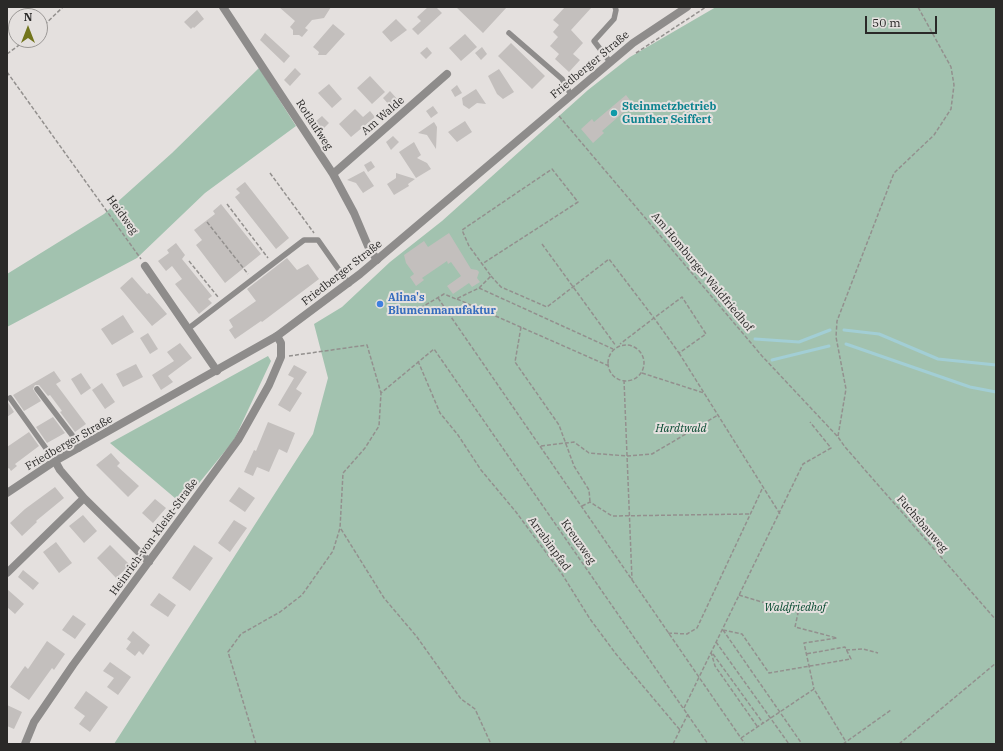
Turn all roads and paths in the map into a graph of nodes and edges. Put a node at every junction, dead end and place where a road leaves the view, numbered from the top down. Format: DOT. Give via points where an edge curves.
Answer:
graph roads {
  1 [pos="63,7"];
  2 [pos="223,7"];
  3 [pos="615,7"];
  4 [pos="687,7"];
  5 [pos="706,7"];
  6 [pos="918,7"];
  7 [pos="48,21"];
  8 [pos="509,33"];
  9 [pos="15,48"];
  10 [pos="636,53"];
  11 [pos="7,54"];
  12 [pos="610,62"];
  13 [pos="7,72"];
  14 [pos="447,74"];
  15 [pos="571,94"];
  16 [pos="558,114"];
  17 [pos="270,174"];
  18 [pos="333,174"];
  19 [pos="227,204"];
  20 [pos="207,222"];
  21 [pos="312,239"];
  22 [pos="542,244"];
  23 [pos="377,260"];
  24 [pos="189,261"];
  25 [pos="273,264"];
  26 [pos="482,264"];
  27 [pos="145,266"];
  28 [pos="491,276"];
  29 [pos="252,280"];
  30 [pos="349,284"];
  31 [pos="574,286"];
  32 [pos="479,288"];
  33 [pos="438,298"];
  34 [pos="456,298"];
  35 [pos="222,303"];
  36 [pos="410,314"];
  37 [pos="654,318"];
  38 [pos="520,327"];
  39 [pos="189,328"];
  40 [pos="277,336"];
  41 [pos="620,344"];
  42 [pos="616,346"];
  43 [pos="613,349"];
  44 [pos="679,353"];
  45 [pos="281,357"];
  46 [pos="418,361"];
  47 [pos="609,366"];
  48 [pos="218,371"];
  49 [pos="642,373"];
  50 [pos="624,380"];
  51 [pos="37,389"];
  52 [pos="381,393"];
  53 [pos="704,393"];
  54 [pos="10,398"];
  55 [pos="718,415"];
  56 [pos="810,422"];
  57 [pos="838,437"];
  58 [pos="566,443"];
  59 [pos="540,446"];
  60 [pos="79,449"];
  61 [pos="627,456"];
  62 [pos="55,462"];
  63 [pos="763,487"];
  64 [pos="7,493"];
  65 [pos="84,498"];
  66 [pos="590,502"];
  67 [pos="582,506"];
  68 [pos="750,514"];
  69 [pos="780,514"];
  70 [pos="629,516"];
  71 [pos="340,528"];
  72 [pos="149,562"];
  73 [pos="7,573"];
  74 [pos="632,580"];
  75 [pos="739,595"];
  76 [pos="996,620"];
  77 [pos="722,630"];
  78 [pos="668,632"];
  79 [pos="716,642"];
  80 [pos="846,650"];
  81 [pos="711,652"];
  82 [pos="878,653"];
  83 [pos="806,654"];
  84 [pos="996,663"];
  85 [pos="810,666"];
  86 [pos="699,677"];
  87 [pos="814,689"];
  88 [pos="684,708"];
  89 [pos="891,710"];
  90 [pos="779,713"];
  91 [pos="688,714"];
  92 [pos="770,718"];
  93 [pos="763,723"];
  94 [pos="758,727"];
  95 [pos="680,730"];
  96 [pos="741,738"];
  97 [pos="846,742"];
  98 [pos="25,744"];
  99 [pos="256,744"];
  100 [pos="491,744"];
  101 [pos="673,744"];
  102 [pos="708,744"];
  103 [pos="745,744"];
  104 [pos="789,744"];
  105 [pos="802,744"];
  106 [pos="843,744"];
  107 [pos="899,744"];
  1 -- 7 [label="path"];
  2 -- 18 [label="street, Rotlaufweg"];
  3 -- 12 [label="lane" via="614,19 594,41"];
  4 -- 12 [label="street, Friedberger Straße" via="658,25"];
  5 -- 10 [label="path"];
  6 -- 57 [label="path" via="951,67 954,85 951,109 934,135 894,172 837,321 836,337 846,389"];
  8 -- 15 [label="lane" via="562,80"];
  9 -- 11 [label="path"];
  12 -- 15 [label="street, Friedberger Straße"];
  13 -- 27 [label="path, Heidweg"];
  14 -- 18 [label="street, Am Walde"];
  15 -- 23 [label="street, Friedberger Straße"];
  16 -- 57 [label="path, Am Homburger Waldfriedhof" via="762,356"];
  17 -- 21 [label="path" via="314,232"];
  18 -- 23 [label="street, Rotlaufweg"];
  19 -- 25 [label="path"];
  20 -- 29 [label="path"];
  21 -- 25 [label="lane" via="304,240"];
  21 -- 30 [label="lane" via="318,240"];
  22 -- 31 [label="path"];
  23 -- 30 [label="street, Friedberger Straße"];
  24 -- 35 [label="path"];
  25 -- 29 [label="lane"];
  26 -- 26 [label="path" via="469,246 462,230 552,169 578,202"];
  26 -- 28 [label="path"];
  27 -- 39 [label="street"];
  28 -- 31 [label="path" via="501,287 547,307"];
  28 -- 32 [label="path"];
  29 -- 35 [label="lane"];
  30 -- 40 [label="street, Friedberger Straße"];
  31 -- 37 [label="path" via="609,259"];
  31 -- 42 [label="path"];
  32 -- 34 [label="path"];
  32 -- 43 [label="path"];
  33 -- 34 [label="path" via="444,294"];
  33 -- 36 [label="path"];
  33 -- 59 [label="path"];
  34 -- 38 [label="path"];
  35 -- 39 [label="lane"];
  37 -- 41 [label="path"];
  37 -- 44 [label="path"];
  37 -- 44 [label="path" via="682,297 706,334"];
  38 -- 47 [label="path"];
  38 -- 58 [label="path" via="515,362 559,425"];
  39 -- 48 [label="street"];
  40 -- 45 [label="street" via="281,343"];
  40 -- 48 [label="street, Friedberger Straße"];
  41 -- 42 [label="path"];
  41 -- 49 [label="path" via="632,345 640,350 644,359"];
  42 -- 43 [label="path"];
  43 -- 47 [label="path"];
  44 -- 53 [label="path"];
  45 -- 52 [label="path" via="367,345"];
  45 -- 72 [label="street, Heinrich-von-Kleist-Straße" via="269,385 238,440"];
  46 -- 52 [label="path"];
  46 -- 88 [label="path, Kreuzweg" via="434,349"];
  46 -- 95 [label="path, Arrabinpfad" via="440,413 562,574 616,654"];
  47 -- 50 [label="path" via="611,373 618,380"];
  48 -- 60 [label="street, Friedberger Straße"];
  49 -- 50 [label="path" via="631,381"];
  49 -- 53 [label="path"];
  50 -- 61 [label="path"];
  51 -- 60 [label="lane"];
  52 -- 71 [label="path" via="379,426 365,448 342,473"];
  53 -- 55 [label="path"];
  54 -- 62 [label="lane"];
  55 -- 61 [label="path" via="652,454"];
  55 -- 63 [label="path"];
  56 -- 69 [label="path" via="831,448 803,464"];
  57 -- 76 [label="path, Fuchsbauweg"];
  58 -- 59 [label="path"];
  58 -- 61 [label="path" via="574,442 589,453"];
  58 -- 66 [label="path" via="574,466 589,490"];
  59 -- 67 [label="path"];
  60 -- 62 [label="street, Friedberger Straße"];
  61 -- 70 [label="path"];
  62 -- 64 [label="street, Friedberger Straße"];
  62 -- 65 [label="street"];
  63 -- 68 [label="path"];
  63 -- 69 [label="path"];
  65 -- 72 [label="street"];
  65 -- 73 [label="street"];
  66 -- 67 [label="path"];
  66 -- 70 [label="path" via="612,516"];
  67 -- 74 [label="path"];
  68 -- 70 [label="path"];
  68 -- 78 [label="path" via="697,628 686,634"];
  69 -- 75 [label="path"];
  70 -- 74 [label="path"];
  71 -- 99 [label="path" via="333,551 302,595 280,612 241,634 228,652"];
  71 -- 100 [label="path" via="384,598 418,637 461,699 475,709"];
  72 -- 98 [label="street, Heinrich-von-Kleist-Straße" via="73,664 34,722"];
  74 -- 78 [label="path"];
  75 -- 77 [label="path"];
  75 -- 83 [label="path" via="798,613 795,627 837,638 804,643"];
  77 -- 79 [label="path"];
  77 -- 85 [label="path" via="742,634 770,673"];
  77 -- 90 [label="path"];
  78 -- 86 [label="path"];
  79 -- 81 [label="path"];
  79 -- 92 [label="path"];
  80 -- 82 [label="path" via="863,648"];
  80 -- 83 [label="path" via="845,647"];
  80 -- 85 [label="path" via="851,659"];
  81 -- 86 [label="path"];
  81 -- 93 [label="path"];
  81 -- 94 [label="path" via="715,666"];
  83 -- 85 [label="path"];
  84 -- 107 [label="path"];
  85 -- 87 [label="path"];
  86 -- 88 [label="path"];
  86 -- 96 [label="path"];
  87 -- 90 [label="path"];
  87 -- 97 [label="path"];
  88 -- 91 [label="path, Kreuzweg"];
  89 -- 97 [label="path"];
  90 -- 92 [label="path"];
  90 -- 105 [label="path"];
  91 -- 95 [label="path"];
  91 -- 102 [label="path, Kreuzweg"];
  92 -- 93 [label="path"];
  92 -- 104 [label="path"];
  93 -- 94 [label="path"];
  94 -- 96 [label="path"];
  95 -- 101 [label="path"];
  96 -- 103 [label="path"];
  97 -- 106 [label="path"];
}
